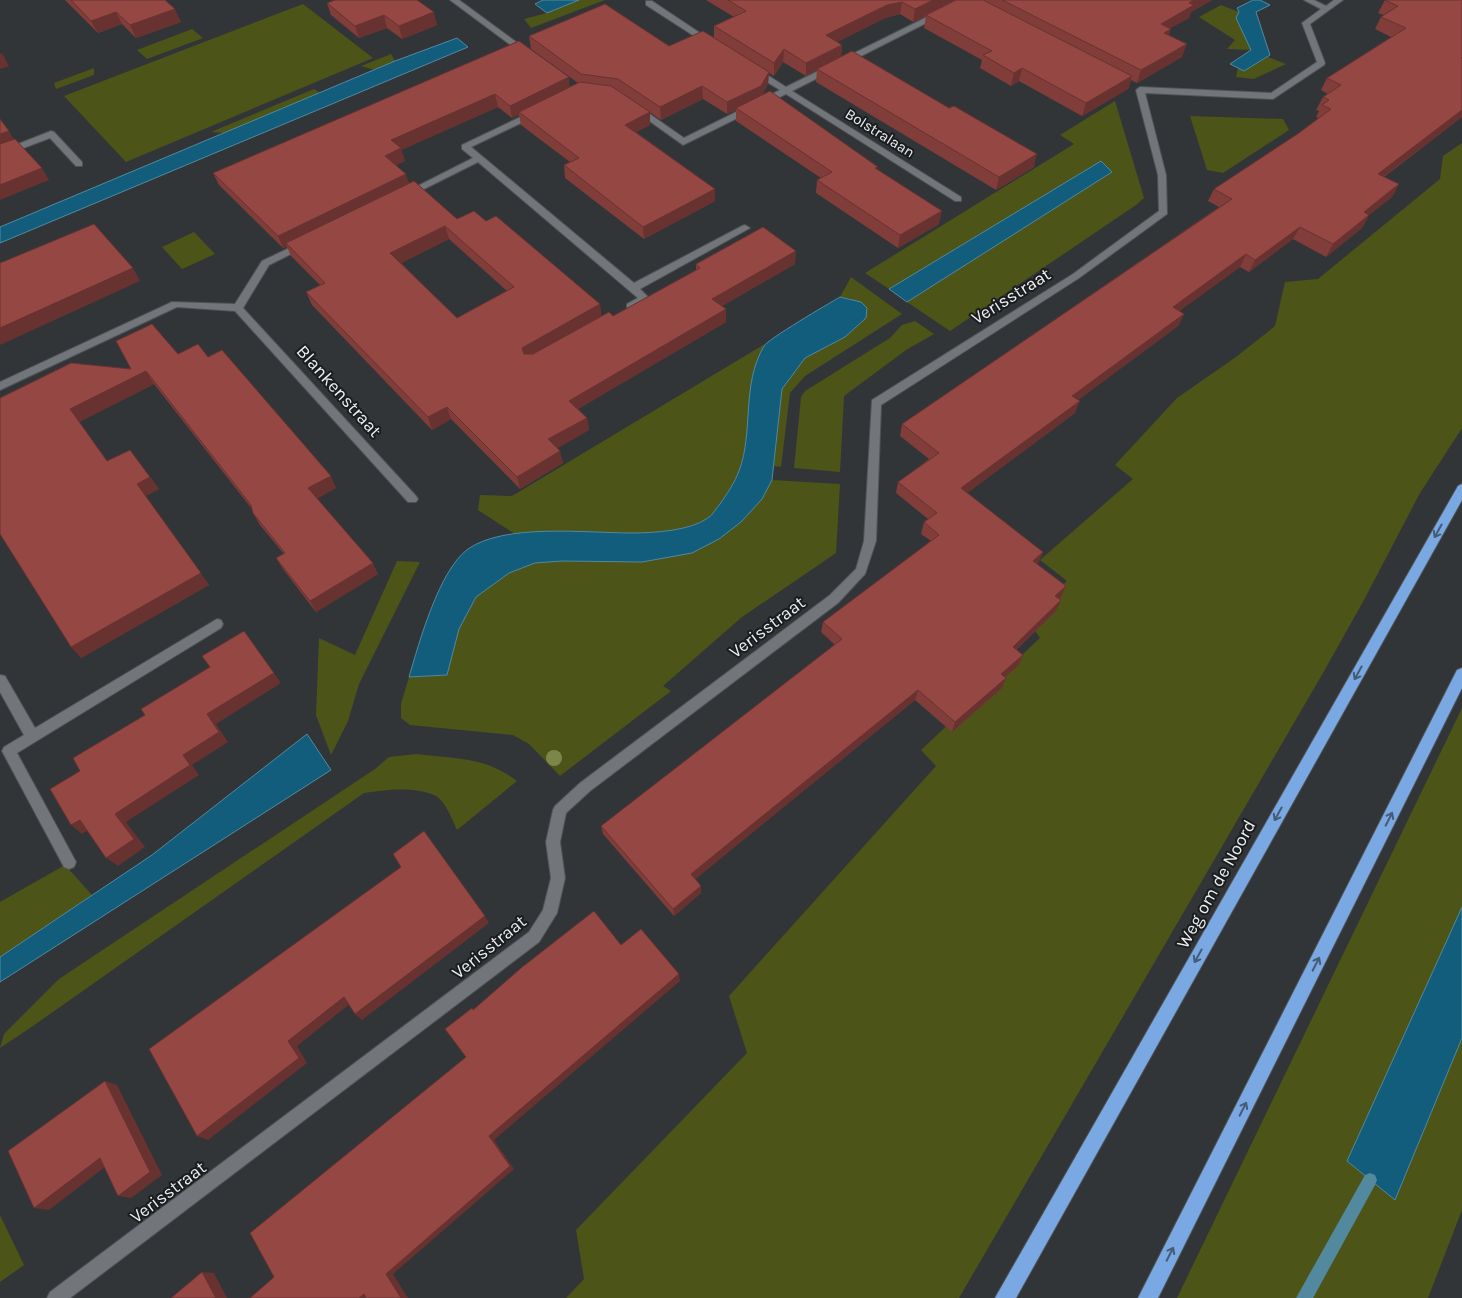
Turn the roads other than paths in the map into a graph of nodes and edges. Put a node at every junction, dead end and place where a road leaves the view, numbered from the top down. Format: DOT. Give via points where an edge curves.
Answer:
graph roads {
  1 [pos="454,0"];
  2 [pos="1308,0"];
  3 [pos="1339,0"];
  4 [pos="649,4"];
  5 [pos="1325,8"];
  6 [pos="950,10"];
  7 [pos="722,50"];
  8 [pos="532,56"];
  9 [pos="747,66"];
  10 [pos="788,91"];
  11 [pos="630,105"];
  12 [pos="544,108"];
  13 [pos="0,154"];
  14 [pos="480,158"];
  15 [pos="79,164"];
  16 [pos="958,199"];
  17 [pos="394,200"];
  18 [pos="745,228"];
  19 [pos="317,238"];
  20 [pos="633,288"];
  21 [pos="238,308"];
  22 [pos="620,313"];
  23 [pos="0,386"];
  24 [pos="1462,489"];
  25 [pos="412,499"];
  26 [pos="217,624"];
  27 [pos="1462,674"];
  28 [pos="0,680"];
  29 [pos="32,736"];
  30 [pos="69,862"];
  31 [pos="56,1298"];
  32 [pos="1005,1298"];
  33 [pos="1148,1298"];
  1 -- 8 [label="street"];
  2 -- 5 [label="street"];
  3 -- 5 [label="street"];
  4 -- 7 [label="street"];
  5 -- 31 [label="street, Verisstraat" via="1306,23 1321,63 1273,96 1135,88 1162,175 1164,212 1076,276 876,403 870,541 861,571 834,598 585,787 560,810 553,842 558,878 550,913 534,937"];
  6 -- 10 [label="street"];
  9 -- 10 [label="street, Bolstralaan"];
  10 -- 11 [label="street" via="683,142"];
  10 -- 16 [label="street, Bolstralaan"];
  12 -- 14 [label="street" via="465,147"];
  13 -- 15 [label="street" via="51,134"];
  14 -- 17 [label="street"];
  14 -- 20 [label="street"];
  18 -- 20 [label="street"];
  19 -- 21 [label="street" via="264,262"];
  20 -- 22 [label="street" via="644,299"];
  21 -- 23 [label="street" via="176,304"];
  21 -- 25 [label="street, Blankenstraat"];
  24 -- 32 [label="highway, Weg om de Noord, one-way"];
  26 -- 29 [label="street"];
  33 -- 27 [label="highway, one-way"];
  28 -- 29 [label="street"];
  29 -- 30 [label="street" via="8,751"];
}
